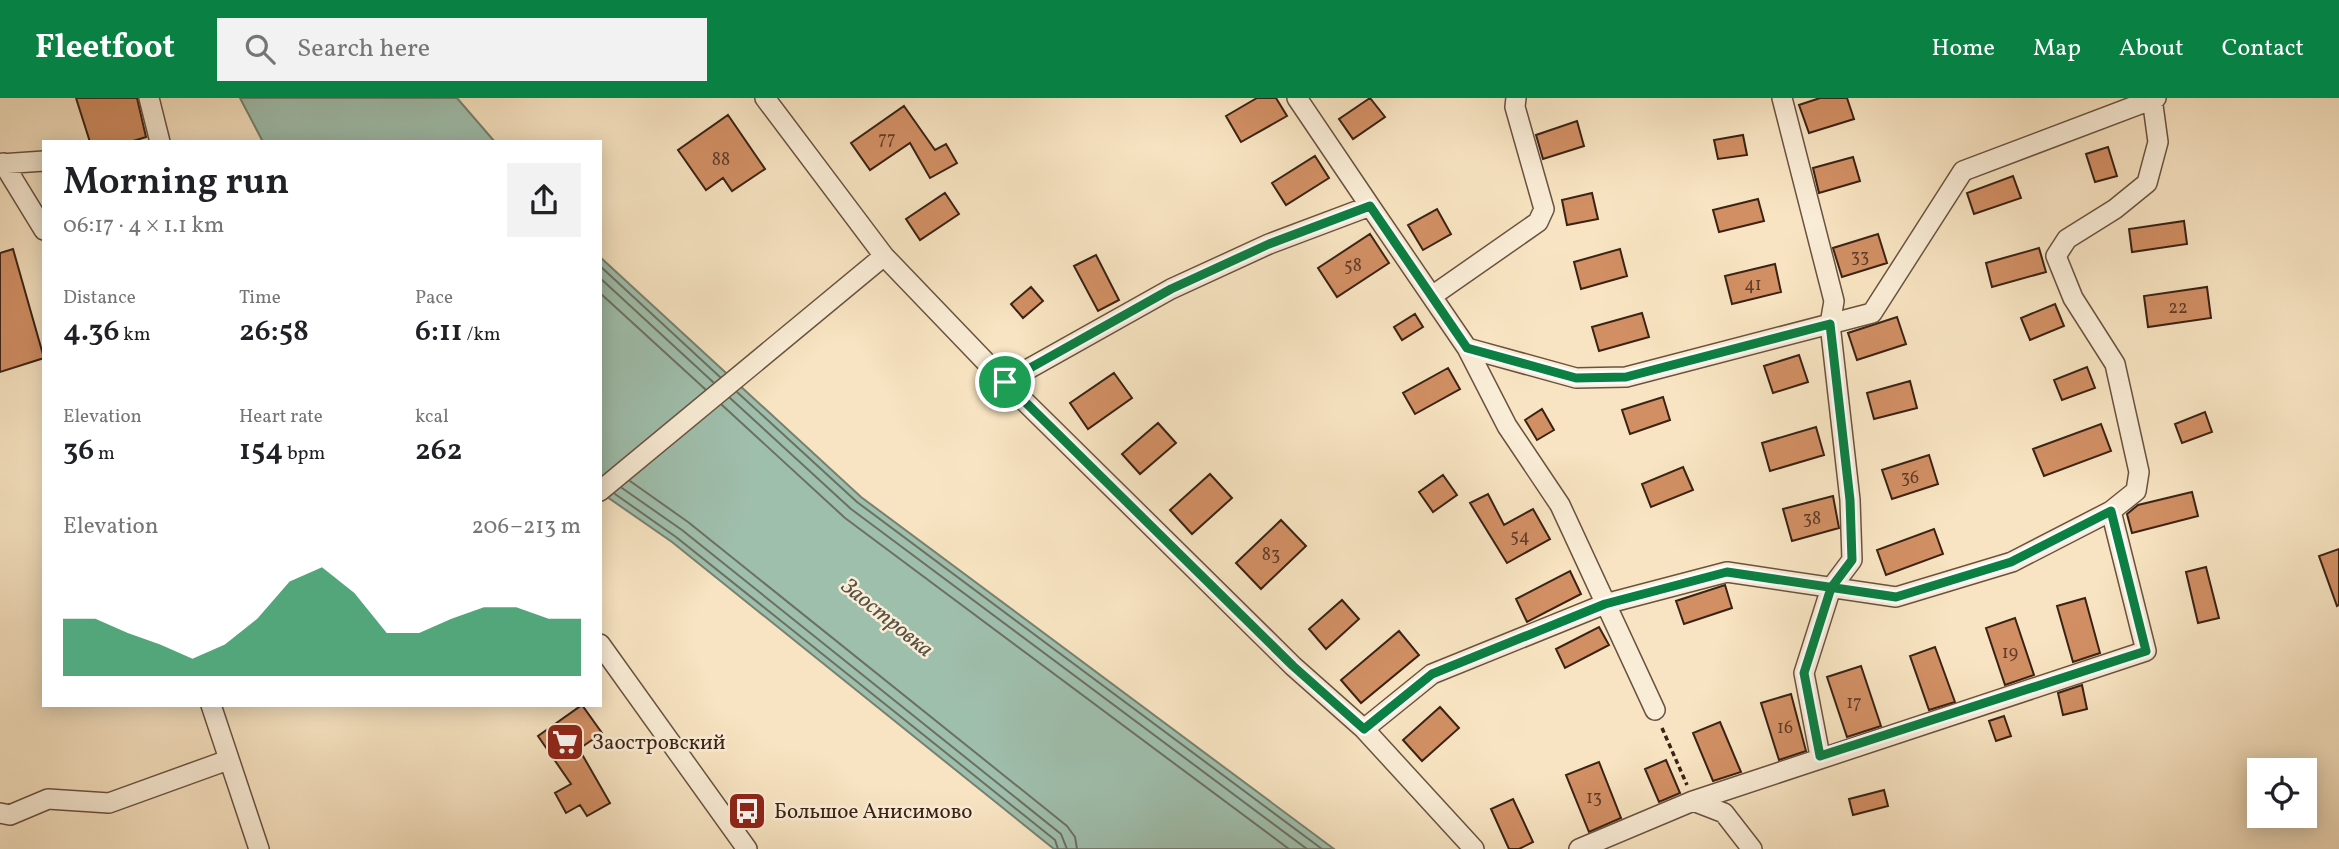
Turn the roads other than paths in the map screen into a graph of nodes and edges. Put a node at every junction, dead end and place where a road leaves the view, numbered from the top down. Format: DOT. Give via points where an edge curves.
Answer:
graph roads {
  1 [pos="149,98"];
  2 [pos="765,98"];
  3 [pos="1297,98"];
  4 [pos="1516,98"];
  5 [pos="1782,98"];
  6 [pos="2154,98"];
  7 [pos="160,140"];
  8 [pos="42,161"];
  9 [pos="2,164"];
  10 [pos="1370,206"];
  11 [pos="42,227"];
  12 [pos="884,256"];
  13 [pos="1432,296"];
  14 [pos="1830,324"];
  15 [pos="1467,348"];
  16 [pos="1005,382"];
  17 [pos="602,489"];
  18 [pos="2111,511"];
  19 [pos="1831,588"];
  20 [pos="1605,604"];
  21 [pos="602,647"];
  22 [pos="212,707"];
  23 [pos="1655,710"];
  24 [pos="1364,729"];
  25 [pos="1820,756"];
  26 [pos="228,760"];
  27 [pos="1693,801"];
  28 [pos="0,813"];
  29 [pos="259,849"];
  30 [pos="747,849"];
  31 [pos="1474,849"];
  32 [pos="1579,849"];
  33 [pos="1752,849"];
  1 -- 7 [label="street"];
  2 -- 12 [label="street"];
  3 -- 10 [label="street"];
  4 -- 13 [label="street" via="1544,209 1538,222"];
  5 -- 14 [label="street" via="1834,301"];
  6 -- 14 [label="street" via="1963,171 1872,313"];
  6 -- 18 [label="street" via="2158,142 2147,183 2067,239 2056,256 2073,298 2115,364 2139,472 2136,491"];
  8 -- 9 [label="street"];
  9 -- 11 [label="street"];
  10 -- 13 [label="street"];
  10 -- 16 [label="street" via="1269,244 1171,289"];
  12 -- 16 [label="street"];
  12 -- 17 [label="street"];
  13 -- 15 [label="street"];
  14 -- 15 [label="street" via="1626,377 1576,378"];
  14 -- 19 [label="street" via="1850,500 1852,560"];
  15 -- 20 [label="street" via="1507,426 1560,505"];
  16 -- 24 [label="street" via="1293,666"];
  18 -- 19 [label="street" via="2011,562 1896,597"];
  18 -- 25 [label="street" via="2146,651"];
  19 -- 20 [label="street" via="1727,572"];
  19 -- 25 [label="street" via="1804,673"];
  20 -- 23 [label="street"];
  20 -- 24 [label="street" via="1432,674"];
  21 -- 30 [label="street"];
  22 -- 26 [label="street"];
  24 -- 31 [label="street"];
  25 -- 27 [label="street"];
  26 -- 28 [label="street" via="109,803 48,799 10,816"];
  26 -- 29 [label="street"];
  27 -- 32 [label="street"];
  27 -- 33 [label="street" via="1724,813"];
}
